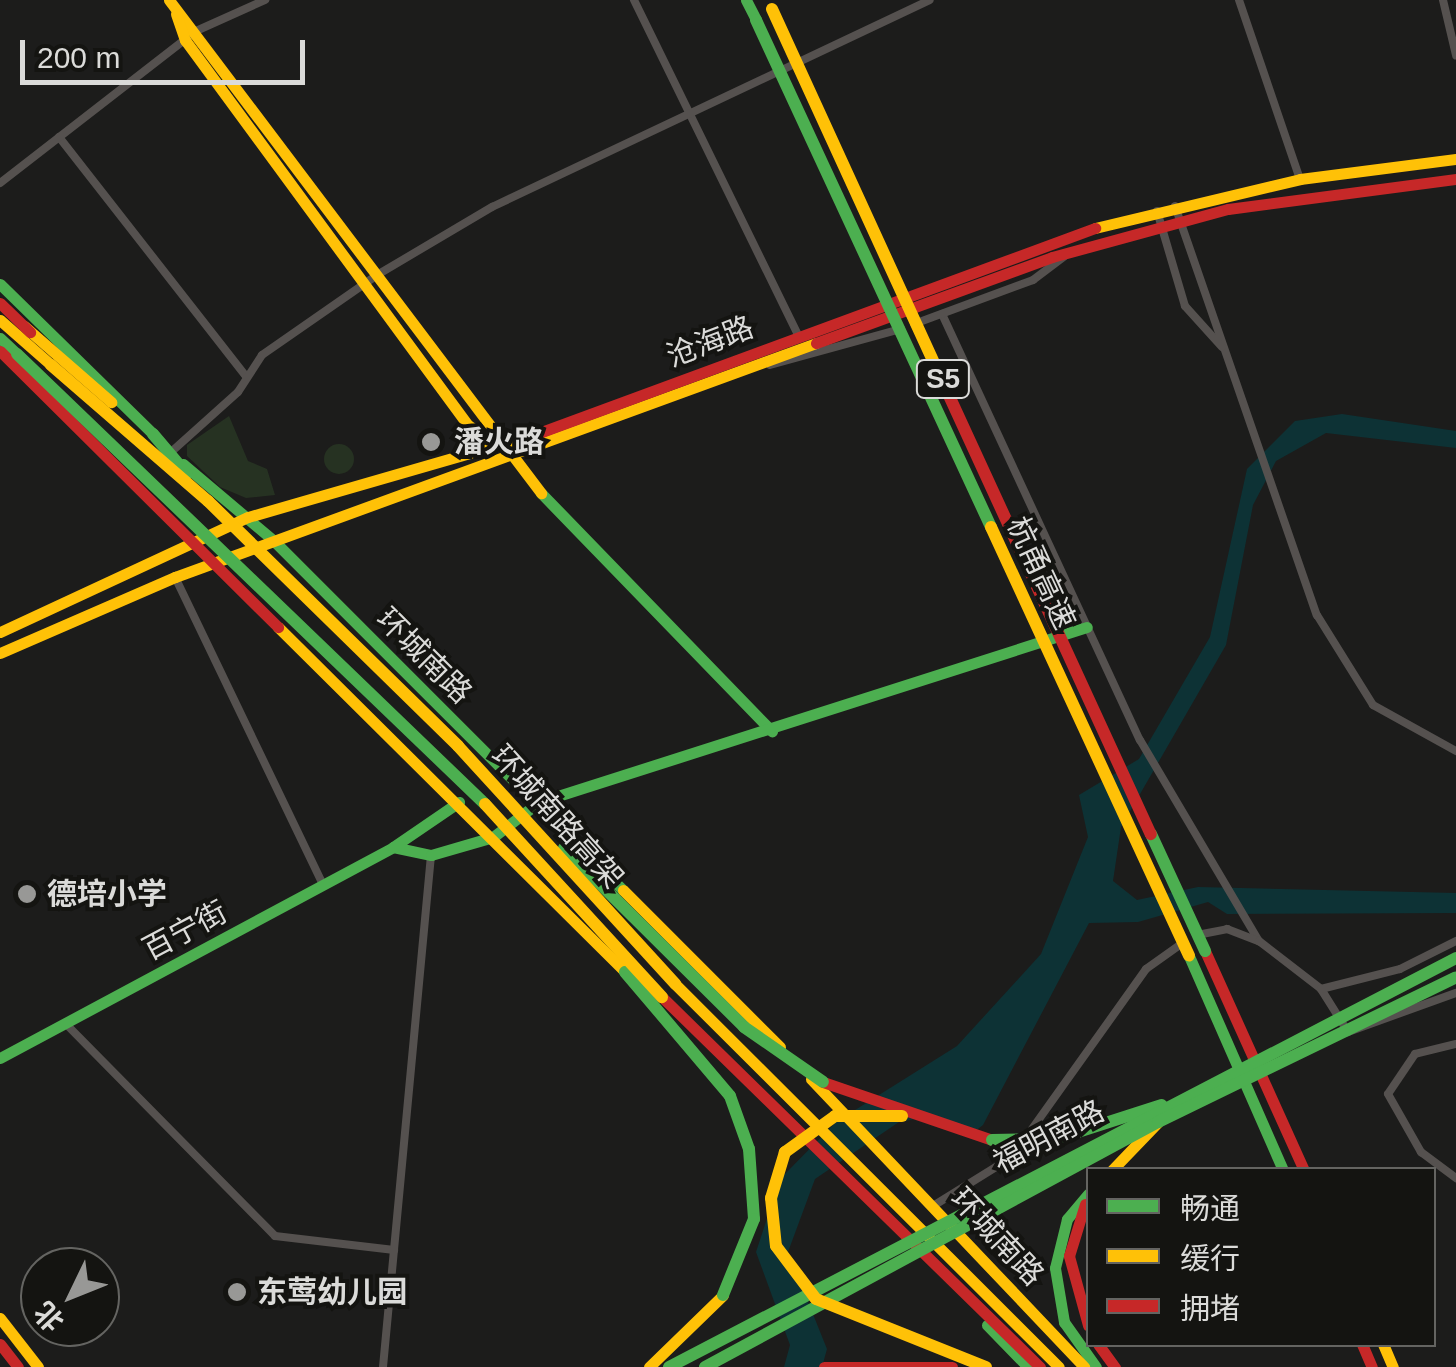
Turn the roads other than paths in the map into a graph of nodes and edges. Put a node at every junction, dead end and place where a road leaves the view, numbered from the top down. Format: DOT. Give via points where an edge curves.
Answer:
graph roads {
  1 [pos="265,0"];
  2 [pos="634,0"];
  3 [pos="746,0"];
  4 [pos="767,0"];
  5 [pos="929,0"];
  6 [pos="1239,0"];
  7 [pos="1443,0"];
  8 [pos="171,4"];
  9 [pos="191,35"];
  10 [pos="1456,56"];
  11 [pos="690,108"];
  12 [pos="59,137"];
  13 [pos="1456,159"];
  14 [pos="1300,179"];
  15 [pos="1456,179"];
  16 [pos="0,183"];
  17 [pos="1175,206"];
  18 [pos="1157,210"];
  19 [pos="1178,222"];
  20 [pos="1160,226"];
  21 [pos="1072,251"];
  22 [pos="377,275"];
  23 [pos="0,284"];
  24 [pos="364,284"];
  25 [pos="0,304"];
  26 [pos="942,314"];
  27 [pos="0,320"];
  28 [pos="797,334"];
  29 [pos="0,340"];
  30 [pos="0,351"];
  31 [pos="1232,357"];
  32 [pos="14,358"];
  33 [pos="761,366"];
  34 [pos="246,376"];
  35 [pos="497,445"];
  36 [pos="170,453"];
  37 [pos="508,459"];
  38 [pos="208,501"];
  39 [pos="248,517"];
  40 [pos="273,540"];
  41 [pos="193,541"];
  42 [pos="219,562"];
  43 [pos="175,577"];
  44 [pos="1087,627"];
  45 [pos="0,632"];
  46 [pos="0,654"];
  47 [pos="772,731"];
  48 [pos="458,746"];
  49 [pos="1456,751"];
  50 [pos="441,756"];
  51 [pos="459,802"];
  52 [pos="540,802"];
  53 [pos="493,837"];
  54 [pos="393,848"];
  55 [pos="431,855"];
  56 [pos="323,885"];
  57 [pos="1259,941"];
  58 [pos="1456,941"];
  59 [pos="1456,958"];
  60 [pos="1456,977"];
  61 [pos="1321,989"];
  62 [pos="1456,993"];
  63 [pos="65,1023"];
  64 [pos="1456,1044"];
  65 [pos="0,1058"];
  66 [pos="1162,1105"];
  67 [pos="902,1116"];
  68 [pos="1158,1122"];
  69 [pos="1115,1167"];
  70 [pos="1282,1167"];
  71 [pos="1303,1167"];
  72 [pos="1456,1178"];
  73 [pos="1086,1196"];
  74 [pos="1086,1201"];
  75 [pos="933,1206"];
  76 [pos="394,1250"];
  77 [pos="1086,1317"];
  78 [pos="0,1318"];
  79 [pos="0,1344"];
  80 [pos="1100,1347"];
  81 [pos="18,1367"];
  82 [pos="38,1367"];
  83 [pos="383,1367"];
  84 [pos="649,1367"];
  85 [pos="669,1367"];
  86 [pos="705,1367"];
  87 [pos="824,1367"];
  88 [pos="952,1367"];
  89 [pos="986,1367"];
  90 [pos="1028,1367"];
  91 [pos="1040,1367"];
  92 [pos="1059,1367"];
  93 [pos="1084,1367"];
  94 [pos="1096,1367"];
  95 [pos="1116,1367"];
  1 -- 9 [label="street"];
  2 -- 11 [label="street"];
  3 -- 70 [label="main road, 杭甬高速 / S5, bridge"];
  4 -- 71 [label="main road, 杭甬高速 / S5, bridge"];
  5 -- 11 [label="street"];
  6 -- 14 [label="street"];
  7 -- 10 [label="street"];
  8 -- 9 [label="main road"];
  9 -- 12 [label="street"];
  9 -- 22 [label="main road"];
  9 -- 24 [label="main road"];
  11 -- 22 [label="street"];
  11 -- 28 [label="street"];
  12 -- 16 [label="street"];
  12 -- 34 [label="street"];
  13 -- 14 [label="main road, 沧海路"];
  14 -- 17 [label="main road, 沧海路"];
  15 -- 19 [label="main road, 沧海路"];
  17 -- 18 [label="main road, 沧海路"];
  17 -- 19 [label="street"];
  18 -- 20 [label="street"];
  18 -- 28 [label="main road, 沧海路"];
  19 -- 20 [label="main road, 沧海路"];
  19 -- 31 [label="street" via="1201,299"];
  20 -- 21 [label="main road, 沧海路"];
  20 -- 31 [label="street" via="1185,306"];
  21 -- 26 [label="street" via="1033,280"];
  21 -- 33 [label="main road, 沧海路"];
  22 -- 24 [label="street"];
  22 -- 35 [label="main road"];
  23 -- 38 [label="main road, bridge"];
  24 -- 34 [label="street"];
  24 -- 35 [label="main road" via="468,424"];
  25 -- 36 [label="main road, 环城南路"];
  26 -- 33 [label="street" via="827,355"];
  26 -- 44 [label="street"];
  27 -- 38 [label="main road, 环城南路高架, bridge"];
  28 -- 35 [label="main road, 沧海路"];
  29 -- 32 [label="main road, 环城南路高架"];
  30 -- 32 [label="main road"];
  31 -- 49 [label="street" via="1317,615 1348,670 1373,705"];
  32 -- 41 [label="main road"];
  32 -- 50 [label="main road, 环城南路高架, bridge"];
  33 -- 37 [label="main road, 沧海路"];
  34 -- 36 [label="street"];
  35 -- 37 [label="main road"];
  35 -- 39 [label="main road, 沧海路"];
  36 -- 39 [label="main road, 环城南路"];
  37 -- 40 [label="main road, 沧海路"];
  37 -- 47 [label="main road"];
  38 -- 48 [label="main road, 环城南路高架, bridge"];
  39 -- 40 [label="main road, 环城南路"];
  39 -- 41 [label="main road, 沧海路"];
  40 -- 42 [label="main road, 沧海路"];
  40 -- 52 [label="main road, 环城南路"];
  41 -- 42 [label="main road"];
  41 -- 45 [label="main road, 沧海路"];
  42 -- 43 [label="main road, 沧海路"];
  42 -- 51 [label="main road"];
  43 -- 46 [label="main road, 沧海路"];
  43 -- 56 [label="street"];
  44 -- 47 [label="main road"];
  44 -- 57 [label="street" via="1154,768"];
  47 -- 52 [label="main road"];
  48 -- 67 [label="main road, bridge" via="780,1058"];
  48 -- 92 [label="main road, 环城南路高架, bridge" via="675,984"];
  50 -- 84 [label="main road, bridge" via="694,1049 742,1125 755,1184 742,1261 723,1295"];
  50 -- 91 [label="main road, 环城南路高架, bridge" via="662,996"];
  51 -- 53 [label="main road"];
  51 -- 54 [label="main road, 百宁街"];
  52 -- 53 [label="main road"];
  52 -- 75 [label="main road, 环城南路"];
  53 -- 55 [label="main road"];
  53 -- 90 [label="main road"];
  54 -- 55 [label="main road"];
  54 -- 56 [label="main road, 百宁街"];
  55 -- 76 [label="street"];
  56 -- 63 [label="main road, 百宁街"];
  57 -- 61 [label="street"];
  57 -- 75 [label="street" via="1227,929 1194,936 1146,969 1012,1157"];
  58 -- 61 [label="street" via="1400,968"];
  59 -- 66 [label="main road, 福明南路, bridge"];
  60 -- 68 [label="main road, 福明南路, bridge"];
  61 -- 62 [label="street" via="1348,1032 1363,1033"];
  63 -- 65 [label="main road, 百宁街"];
  63 -- 76 [label="street" via="276,1236"];
  64 -- 72 [label="street" via="1415,1054 1388,1094 1421,1152"];
  66 -- 67 [label="main road, bridge" via="1032,1141"];
  66 -- 85 [label="main road, 福明南路, bridge"];
  67 -- 89 [label="main road, bridge" via="857,1110 796,1140 770,1198 776,1246 816,1299"];
  68 -- 69 [label="main road"];
  68 -- 86 [label="main road, 福明南路, bridge"];
  73 -- 94 [label="main road" via="1066,1219 1055,1268 1064,1322"];
  74 -- 77 [label="main road" via="1070,1256"];
  75 -- 93 [label="main road, 环城南路"];
  76 -- 83 [label="street"];
  78 -- 82 [label="main road"];
  79 -- 81 [label="main road"];
  80 -- 95 [label="main road"];
  87 -- 88 [label="main road"];
}
